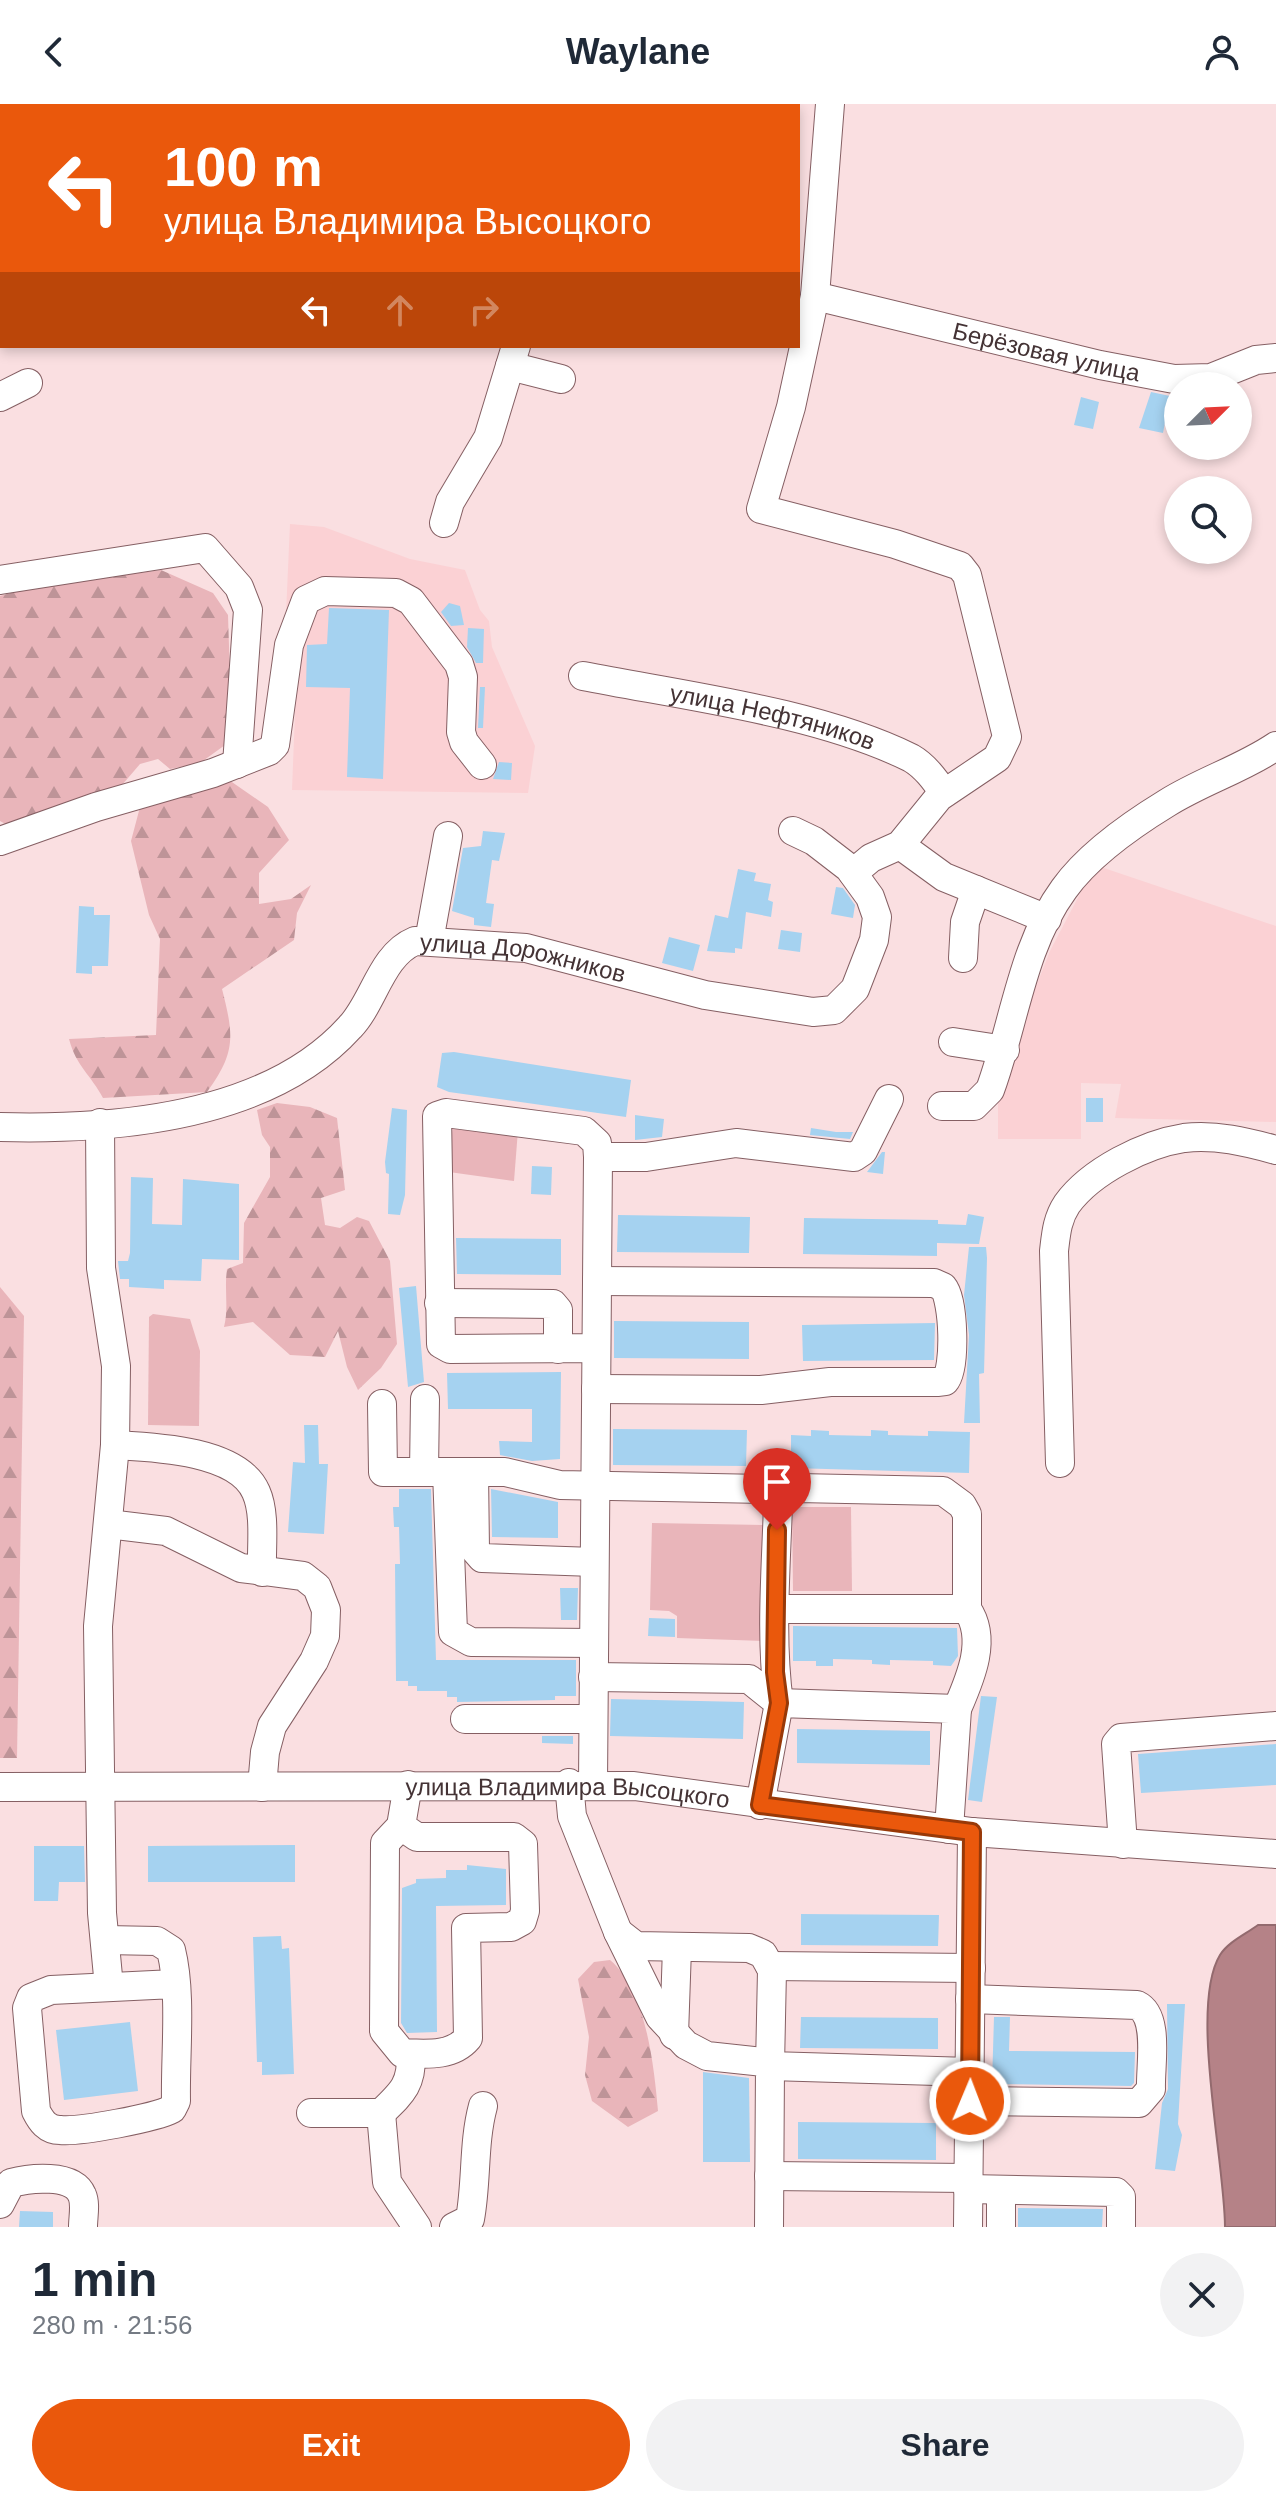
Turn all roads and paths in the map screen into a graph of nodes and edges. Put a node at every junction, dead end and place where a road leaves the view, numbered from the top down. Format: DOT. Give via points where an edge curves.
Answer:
graph roads {
  1 [pos="830,104"];
  2 [pos="815,296"];
  3 [pos="513,356"];
  4 [pos="1276,358"];
  5 [pos="561,379"];
  6 [pos="28,383"];
  7 [pos="0,397"];
  8 [pos="444,523"];
  9 [pos="0,580"];
  10 [pos="583,676"];
  11 [pos="1276,746"];
  12 [pos="237,764"];
  13 [pos="482,765"];
  14 [pos="944,793"];
  15 [pos="793,831"];
  16 [pos="448,836"];
  17 [pos="0,841"];
  18 [pos="900,845"];
  19 [pos="853,873"];
  20 [pos="976,890"];
  21 [pos="1047,919"];
  22 [pos="429,941"];
  23 [pos="963,958"];
  24 [pos="953,1042"];
  25 [pos="1005,1050"];
  26 [pos="889,1099"];
  27 [pos="942,1106"];
  28 [pos="100,1123"];
  29 [pos="0,1127"];
  30 [pos="597,1150"];
  31 [pos="1276,1150"];
  32 [pos="597,1281"];
  33 [pos="439,1303"];
  34 [pos="596,1348"];
  35 [pos="558,1349"];
  36 [pos="596,1389"];
  37 [pos="425,1399"];
  38 [pos="382,1404"];
  39 [pos="115,1445"];
  40 [pos="1060,1463"];
  41 [pos="448,1472"];
  42 [pos="594,1485"];
  43 [pos="765,1489"];
  44 [pos="108,1524"];
  45 [pos="594,1562"];
  46 [pos="262,1572"];
  47 [pos="776,1609"];
  48 [pos="967,1609"];
  49 [pos="593,1643"];
  50 [pos="593,1677"];
  51 [pos="779,1703"];
  52 [pos="957,1709"];
  53 [pos="465,1719"];
  54 [pos="592,1719"];
  55 [pos="1276,1726"];
  56 [pos="581,1784"];
  57 [pos="408,1785"];
  58 [pos="0,1787"];
  59 [pos="262,1787"];
  60 [pos="99,1788"];
  61 [pos="760,1805"];
  62 [pos="401,1826"];
  63 [pos="960,1831"];
  64 [pos="1123,1844"];
  65 [pos="1276,1854"];
  66 [pos="618,1932"];
  67 [pos="106,1940"];
  68 [pos="677,1948"];
  69 [pos="770,1966"];
  70 [pos="971,1968"];
  71 [pos="174,1984"];
  72 [pos="109,1987"];
  73 [pos="970,1999"];
  74 [pos="674,2035"];
  75 [pos="411,2054"];
  76 [pos="770,2066"];
  77 [pos="970,2072"];
  78 [pos="970,2101"];
  79 [pos="483,2106"];
  80 [pos="311,2113"];
  81 [pos="381,2113"];
  82 [pos="769,2176"];
  83 [pos="968,2184"];
  84 [pos="1001,2190"];
  85 [pos="0,2204"];
  86 [pos="83,2227"];
  87 [pos="417,2227"];
  88 [pos="454,2227"];
  89 [pos="769,2227"];
  90 [pos="968,2227"];
  91 [pos="1001,2227"];
  92 [pos="1121,2227"];
  1 -- 2 [label="street"];
  2 -- 4 [label="street, Берёзовая улица" via="1174,379 1211,378 1247,362"];
  2 -- 14 [label="street" via="791,407 761,509 953,562 967,575 1007,737 997,758"];
  3 -- 5 [label="street"];
  3 -- 8 [label="street" via="488,438 450,502"];
  6 -- 7 [label="street"];
  9 -- 12 [label="street" via="205,548 239,587 248,610"];
  10 -- 14 [label="street, улица Нефтяников" via="808,721 912,759"];
  11 -- 21 [label="street" via="1134,826 1069,882"];
  12 -- 13 [label="street" via="261,757 275,745 291,636 306,600 325,591 396,593 411,601 463,671 461,732"];
  12 -- 17 [label="street"];
  14 -- 18 [label="street"];
  15 -- 19 [label="street, улица Дорожников" via="825,848"];
  16 -- 22 [label="street"];
  18 -- 19 [label="street"];
  18 -- 20 [label="street" via="925,866"];
  19 -- 22 [label="street, улица Дорожников" via="870,897 877,927 855,989 844,1003 824,1012 705,995 526,948"];
  20 -- 21 [label="street"];
  20 -- 23 [label="street" via="965,922"];
  21 -- 25 [label="street"];
  22 -- 28 [label="street, улица Дорожников" via="400,949 350,1027 286,1075 197,1110"];
  24 -- 25 [label="street"];
  25 -- 27 [label="street" via="983,1100 969,1108"];
  26 -- 30 [label="street" via="863,1151 854,1157 736,1143 646,1157"];
  28 -- 29 [label="street, улица Дорожников"];
  28 -- 39 [label="street" via="101,1268 116,1366"];
  30 -- 32 [label="street"];
  30 -- 33 [label="street" via="584,1131 437,1116"];
  31 -- 40 [label="street" via="1237,1139 1184,1138 1138,1152 1068,1203 1056,1225 1054,1251"];
  32 -- 34 [label="street"];
  32 -- 36 [label="street" via="934,1283 943,1287 950,1302 951,1371 945,1381 937,1382 830,1382 761,1390"];
  33 -- 35 [label="street" via="439,1340 445,1347"];
  33 -- 35 [label="street" via="553,1304 558,1310"];
  34 -- 35 [label="street"];
  34 -- 36 [label="street"];
  36 -- 42 [label="street"];
  37 -- 41 [label="street"];
  38 -- 41 [label="street" via="383,1472"];
  39 -- 44 [label="street"];
  39 -- 46 [label="street" via="177,1449 244,1475 259,1498"];
  41 -- 42 [label="street" via="512,1473 543,1483"];
  41 -- 45 [label="street" via="482,1558"];
  41 -- 49 [label="street" via="453,1632 471,1642"];
  42 -- 43 [label="street"];
  42 -- 45 [label="street"];
  44 -- 46 [label="street" via="166,1531 225,1561"];
  44 -- 60 [label="street" via="98,1626"];
  45 -- 49 [label="street"];
  46 -- 59 [label="street" via="296,1574 311,1581 323,1597 327,1621 314,1661 272,1726"];
  47 -- 48 [label="street"];
  47 -- 48 [label="street" via="778,1504 798,1488 943,1491 953,1497 967,1514"];
  47 -- 51 [label="street"];
  48 -- 52 [label="street" via="975,1621 975,1668"];
  49 -- 50 [label="street"];
  50 -- 51 [label="street" via="749,1679"];
  50 -- 54 [label="street"];
  51 -- 52 [label="street"];
  51 -- 61 [label="street"];
  52 -- 63 [label="street"];
  53 -- 54 [label="street"];
  54 -- 56 [label="street"];
  55 -- 64 [label="street" via="1121,1738 1116,1744"];
  56 -- 57 [label="street, улица Владимира Высоцкого"];
  56 -- 61 [label="street, улица Владимира Высоцкого" via="663,1789"];
  56 -- 66 [label="street" via="572,1816"];
  57 -- 59 [label="street, улица Владимира Высоцкого"];
  57 -- 62 [label="street"];
  58 -- 60 [label="street, улица Владимира Высоцкого"];
  59 -- 60 [label="street, улица Владимира Высоцкого"];
  60 -- 67 [label="street"];
  61 -- 63 [label="street, улица Владимира Высоцкого"];
  62 -- 75 [label="street" via="385,1843 384,2031 402,2053"];
  62 -- 75 [label="street" via="417,1837 514,1837 523,1844 522,1921 511,1927 466,1928 468,2038 447,2053"];
  63 -- 64 [label="street, улица Владимира Высоцкого"];
  63 -- 70 [label="street"];
  64 -- 65 [label="street, улица Владимира Высоцкого"];
  66 -- 68 [label="street" via="636,1946"];
  66 -- 74 [label="street" via="648,1998"];
  67 -- 71 [label="street" via="165,1943 174,1962"];
  67 -- 72 [label="street"];
  68 -- 69 [label="street" via="749,1948 763,1954"];
  68 -- 74 [label="street"];
  69 -- 70 [label="street"];
  69 -- 76 [label="street"];
  70 -- 73 [label="street"];
  71 -- 72 [label="street"];
  71 -- 72 [label="street" via="172,2109 152,2117 51,2128 36,2111 27,2008 31,1998 51,1990"];
  73 -- 77 [label="street"];
  73 -- 78 [label="street" via="1144,2008 1150,2019 1151,2089 1139,2103"];
  74 -- 76 [label="street" via="707,2056"];
  75 -- 81 [label="street" via="411,2075 404,2089"];
  76 -- 77 [label="street"];
  76 -- 82 [label="street"];
  77 -- 78 [label="street"];
  78 -- 83 [label="street"];
  79 -- 88 [label="street" via="470,2219"];
  80 -- 81 [label="street"];
  81 -- 87 [label="street" via="387,2182"];
  82 -- 83 [label="street"];
  82 -- 89 [label="street"];
  83 -- 84 [label="street"];
  83 -- 90 [label="street"];
  84 -- 91 [label="street"];
  84 -- 92 [label="street" via="1116,2192 1121,2197"];
  85 -- 86 [label="street" via="11,2183 68,2181 84,2197"];
}
